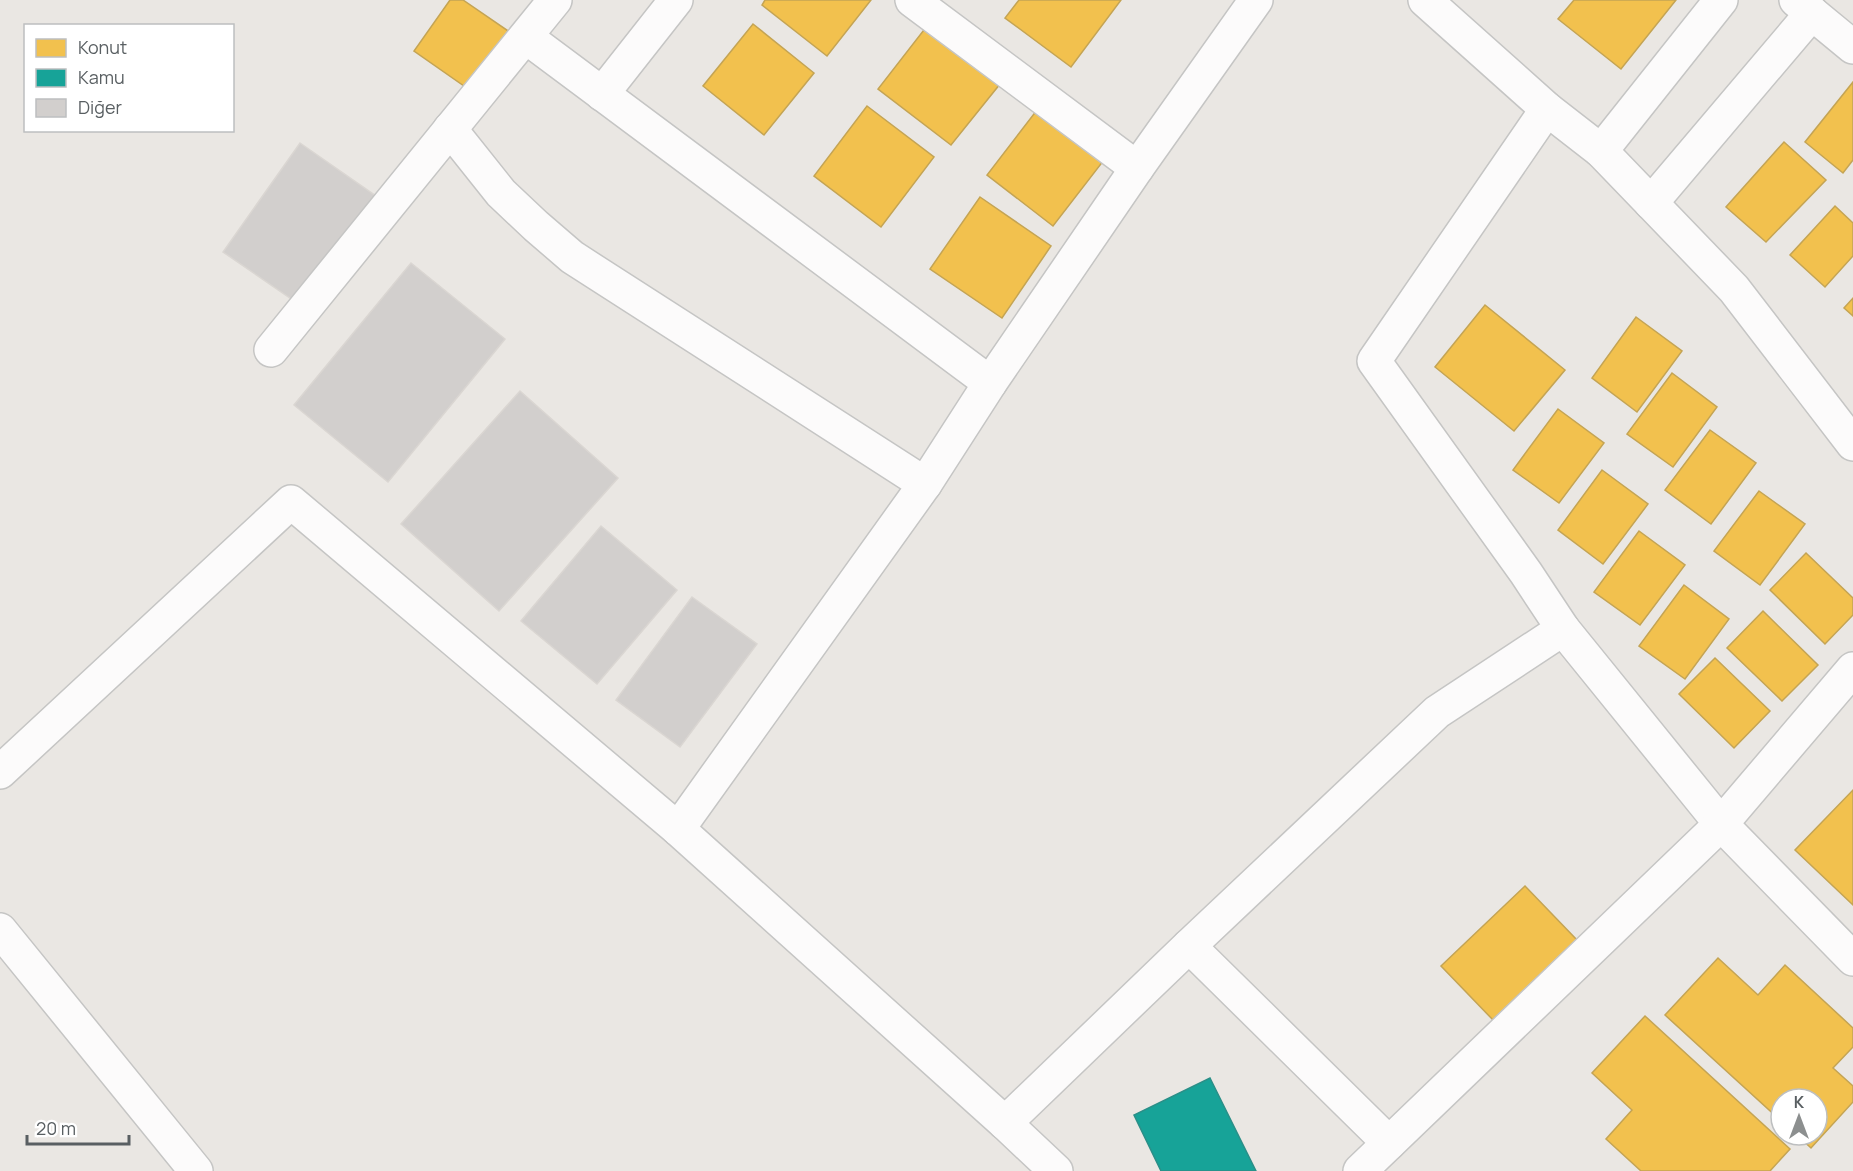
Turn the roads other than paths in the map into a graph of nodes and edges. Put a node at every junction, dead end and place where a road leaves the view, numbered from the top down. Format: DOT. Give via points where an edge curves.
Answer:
graph roads {
  1 [pos="555,0"];
  2 [pos="676,0"];
  3 [pos="912,0"];
  4 [pos="1256,0"];
  5 [pos="1425,0"];
  6 [pos="1721,0"];
  7 [pos="1804,7"];
  8 [pos="526,37"];
  9 [pos="1853,47"];
  10 [pos="602,94"];
  11 [pos="1547,109"];
  12 [pos="450,129"];
  13 [pos="1600,151"];
  14 [pos="1137,168"];
  15 [pos="1651,203"];
  16 [pos="271,350"];
  17 [pos="990,383"];
  18 [pos="1853,444"];
  19 [pos="925,484"];
  20 [pos="1563,629"];
  21 [pos="1853,669"];
  22 [pos="0,772"];
  23 [pos="1721,824"];
  24 [pos="678,829"];
  25 [pos="0,930"];
  26 [pos="1189,946"];
  27 [pos="1853,959"];
  28 [pos="1005,1123"];
  29 [pos="1389,1143"];
  30 [pos="196,1171"];
  31 [pos="1056,1171"];
  32 [pos="1360,1171"];
  1 -- 8 [label="street"];
  2 -- 10 [label="street"];
  3 -- 14 [label="street"];
  4 -- 14 [label="street"];
  5 -- 11 [label="street"];
  6 -- 13 [label="street"];
  7 -- 9 [label="street"];
  7 -- 15 [label="street"];
  8 -- 10 [label="street"];
  8 -- 12 [label="street"];
  10 -- 17 [label="street"];
  11 -- 13 [label="street"];
  11 -- 20 [label="street" via="1374,361"];
  12 -- 16 [label="street"];
  12 -- 19 [label="street" via="501,193 572,257"];
  13 -- 15 [label="street"];
  14 -- 17 [label="street"];
  15 -- 18 [label="street" via="1734,289"];
  17 -- 19 [label="street"];
  19 -- 24 [label="street"];
  20 -- 23 [label="street"];
  20 -- 26 [label="street" via="1437,712"];
  21 -- 23 [label="street"];
  22 -- 24 [label="street" via="291,502"];
  23 -- 27 [label="street"];
  23 -- 29 [label="street"];
  24 -- 28 [label="street"];
  25 -- 30 [label="street"];
  26 -- 28 [label="street"];
  26 -- 29 [label="street"];
  28 -- 31 [label="street"];
  29 -- 32 [label="street"];
}
